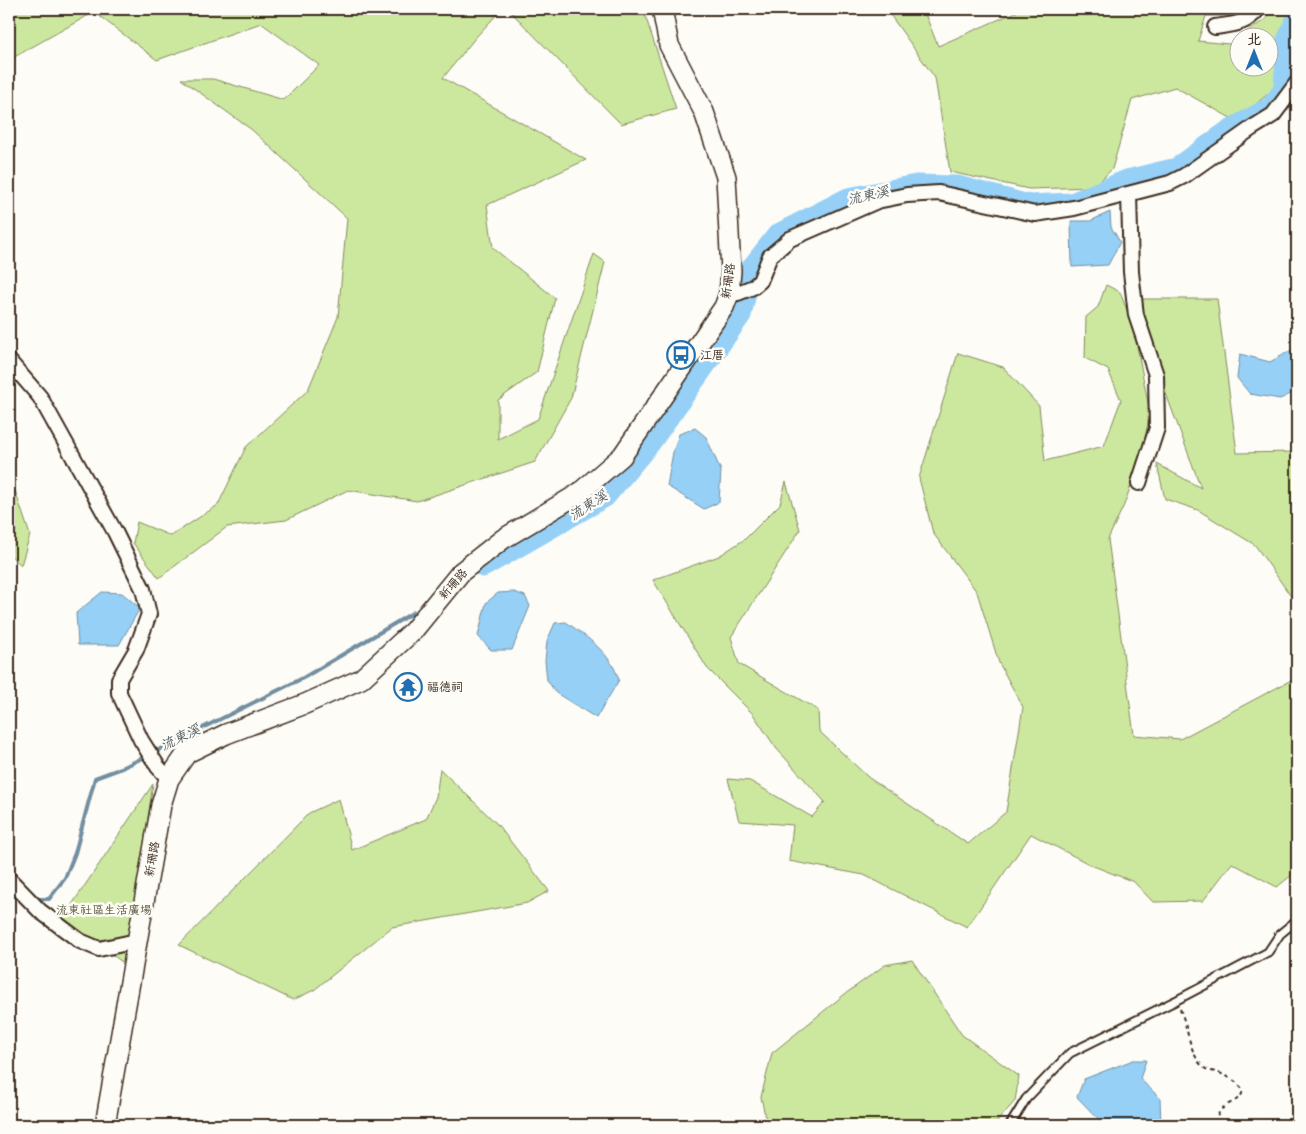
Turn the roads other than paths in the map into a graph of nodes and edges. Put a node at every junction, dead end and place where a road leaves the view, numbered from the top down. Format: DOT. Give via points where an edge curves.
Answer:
graph roads {
  1 [pos="662,9"];
  2 [pos="1258,9"];
  3 [pos="1214,27"];
  4 [pos="1297,83"];
  5 [pos="1129,194"];
  6 [pos="734,294"];
  7 [pos="9,361"];
  8 [pos="1139,483"];
  9 [pos="163,773"];
  10 [pos="9,879"];
  11 [pos="1297,920"];
  12 [pos="137,941"];
  13 [pos="105,1125"];
  14 [pos="1010,1125"];
  1 -- 6 [label="street, 新珊路" via="669,45 704,112 726,177"];
  2 -- 3 [label="street" via="1242,22"];
  4 -- 5 [label="street" via="1273,115 1184,176"];
  5 -- 6 [label="street" via="1035,214 939,193 907,194 877,201 790,239 770,256 760,281"];
  5 -- 8 [label="street" via="1131,272 1136,315 1156,375 1157,428"];
  6 -- 9 [label="street, 新珊路" via="622,456 578,494 503,539 460,572 413,632 361,679 226,734 187,754"];
  7 -- 9 [label="street" via="40,397 143,589 150,614 136,650 119,679 119,693 141,740"];
  9 -- 12 [label="street, 新珊路" via="161,805"];
  10 -- 12 [label="street" via="40,912 80,941 100,949"];
  11 -- 14 [label="lane" via="1280,934 1268,952 1070,1053 1026,1099"];
  12 -- 13 [label="street, 新珊路"];
}
